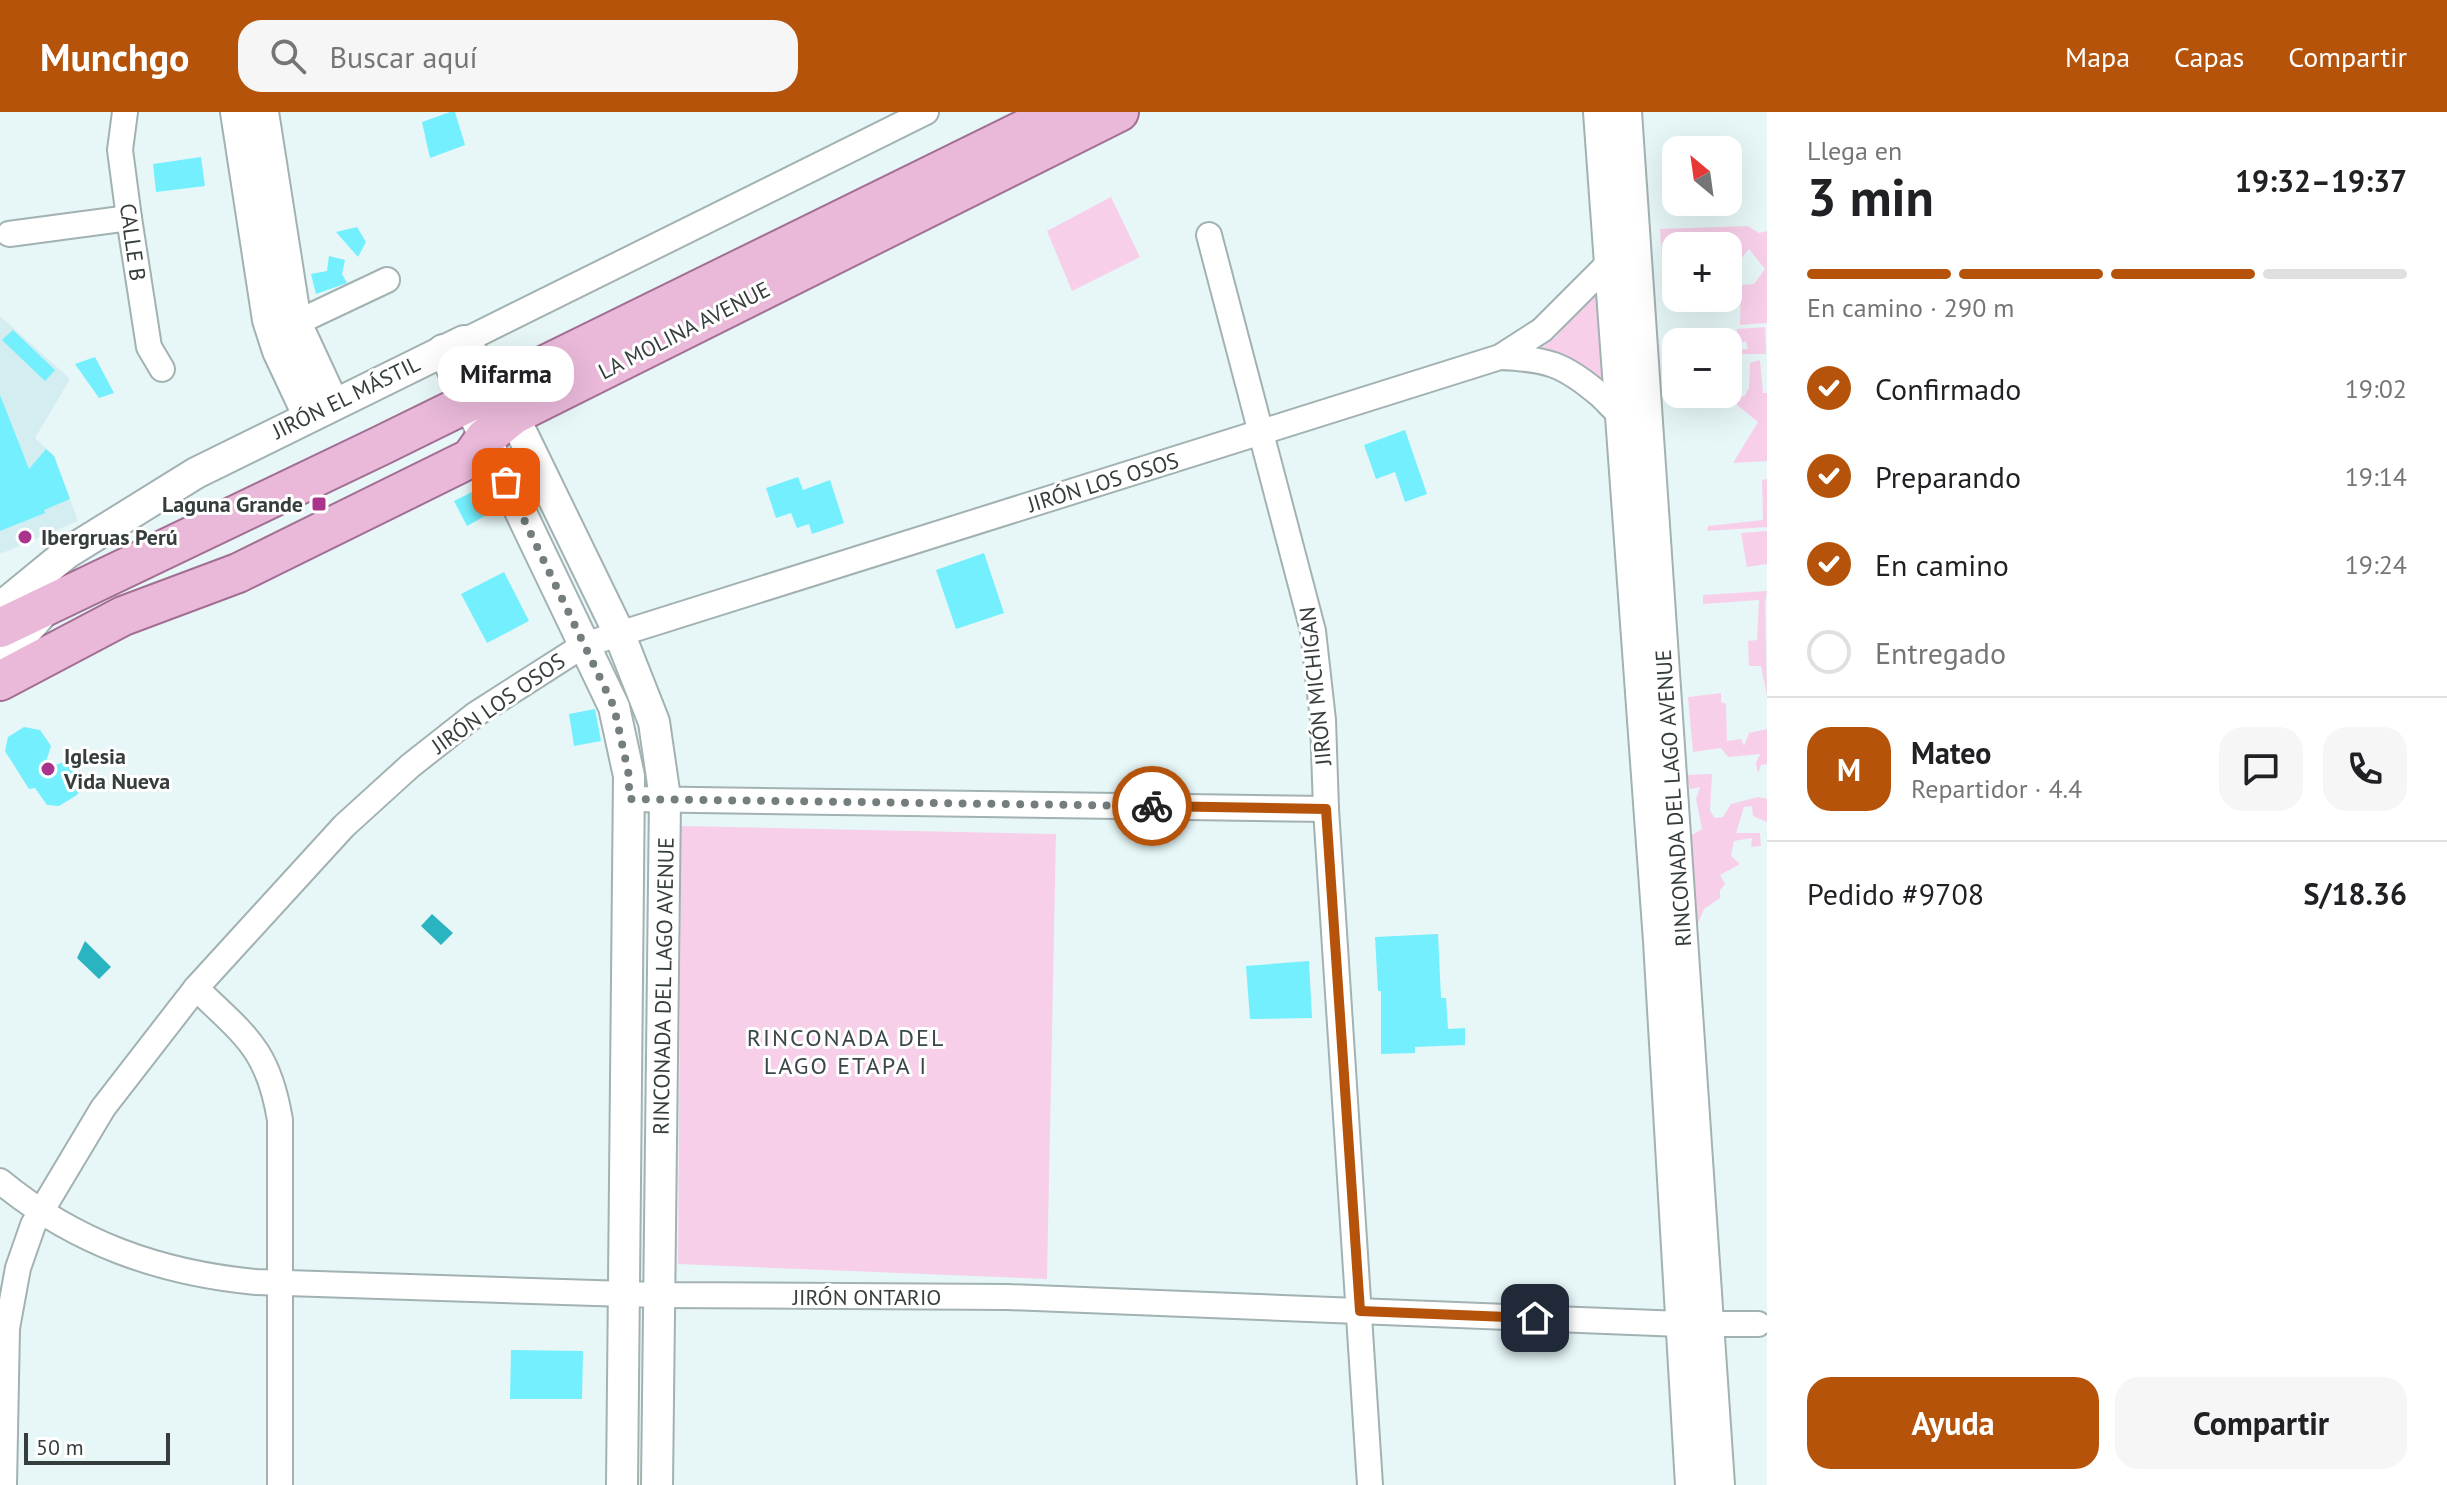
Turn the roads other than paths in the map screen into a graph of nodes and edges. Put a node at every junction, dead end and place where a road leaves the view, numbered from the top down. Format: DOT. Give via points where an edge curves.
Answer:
graph roads {
  1 [pos="125,112"];
  2 [pos="236,112"];
  3 [pos="263,112"];
  4 [pos="926,112"];
  5 [pos="1082,112"];
  6 [pos="1119,112"];
  7 [pos="1599,112"];
  8 [pos="1626,112"];
  9 [pos="1044,120"];
  10 [pos="129,218"];
  11 [pos="9,234"];
  12 [pos="1209,235"];
  13 [pos="1623,262"];
  14 [pos="387,280"];
  15 [pos="286,318"];
  16 [pos="454,345"];
  17 [pos="1500,357"];
  18 [pos="162,369"];
  19 [pos="320,409"];
  20 [pos="491,411"];
  21 [pos="1634,420"];
  22 [pos="1260,432"];
  23 [pos="50,603"];
  24 [pos="0,608"];
  25 [pos="0,628"];
  26 [pos="619,633"];
  27 [pos="584,645"];
  28 [pos="0,660"];
  29 [pos="0,681"];
  30 [pos="665,798"];
  31 [pos="629,799"];
  32 [pos="1326,809"];
  33 [pos="196,988"];
  34 [pos="0,1181"];
  35 [pos="40,1212"];
  36 [pos="282,1283"];
  37 [pos="624,1294"];
  38 [pos="658,1295"];
  39 [pos="1360,1311"];
  40 [pos="1696,1324"];
  41 [pos="1758,1324"];
  42 [pos="4,1485"];
  43 [pos="280,1485"];
  44 [pos="622,1485"];
  45 [pos="657,1485"];
  46 [pos="1370,1485"];
  47 [pos="1691,1485"];
  48 [pos="1719,1485"];
  1 -- 10 [label="street, CALLE B" via="120,150"];
  2 -- 15 [label="street"];
  3 -- 15 [label="street"];
  4 -- 16 [label="street, JIRÓN EL MÁSTIL"];
  5 -- 9 [label="main road, LA MOLINA AVENUE"];
  6 -- 20 [label="main road, LA MOLINA AVENUE"];
  7 -- 13 [label="street, RINCONADA DEL LAGO AVENUE"];
  8 -- 13 [label="street, RINCONADA DEL LAGO AVENUE"];
  9 -- 20 [label="main road, LA MOLINA AVENUE"];
  10 -- 11 [label="street"];
  10 -- 18 [label="street, CALLE B" via="149,347"];
  12 -- 22 [label="street, JIRÓN MICHIGAN"];
  13 -- 17 [label="street, JIRÓN LOS OSOS" via="1542,330"];
  13 -- 21 [label="street, RINCONADA DEL LAGO AVENUE"];
  14 -- 15 [label="street"];
  15 -- 19 [label="street" via="278,351"];
  16 -- 19 [label="street, JIRÓN EL MÁSTIL"];
  16 -- 20 [label="street, RINCONADA DEL LAGO AVENUE"];
  17 -- 21 [label="street, JIRÓN LOS OSOS" via="1543,359"];
  17 -- 22 [label="street, JIRÓN LOS OSOS"];
  19 -- 24 [label="street, JIRÓN EL MÁSTIL" via="196,473 67,553"];
  20 -- 23 [label="main road, LA MOLINA AVENUE"];
  20 -- 26 [label="street, RINCONADA DEL LAGO AVENUE"];
  20 -- 27 [label="street, RINCONADA DEL LAGO AVENUE"];
  20 -- 29 [label="main road, LA MOLINA AVENUE" via="471,458 238,573 123,616"];
  21 -- 40 [label="street, RINCONADA DEL LAGO AVENUE" via="1659,941"];
  22 -- 26 [label="street, JIRÓN LOS OSOS"];
  22 -- 32 [label="street, JIRÓN MICHIGAN" via="1313,631"];
  23 -- 25 [label="main road, LA MOLINA AVENUE"];
  23 -- 28 [label="street"];
  26 -- 27 [label="street, JIRÓN LOS OSOS"];
  26 -- 30 [label="street, RINCONADA DEL LAGO AVENUE" via="654,722"];
  27 -- 31 [label="street, RINCONADA DEL LAGO AVENUE" via="614,707"];
  27 -- 33 [label="street, JIRÓN LOS OSOS" via="476,714 377,795"];
  30 -- 31 [label="street"];
  30 -- 32 [label="street"];
  30 -- 38 [label="street, RINCONADA DEL LAGO AVENUE"];
  31 -- 37 [label="street, RINCONADA DEL LAGO AVENUE"];
  32 -- 39 [label="street, JIRÓN MICHIGAN"];
  33 -- 35 [label="street, JIRÓN LOS OSOS" via="103,1108"];
  33 -- 36 [label="street" via="247,1036 271,1077 282,1140"];
  34 -- 35 [label="street, JIRÓN ONTARIO"];
  35 -- 36 [label="street, JIRÓN ONTARIO" via="100,1246 151,1264 231,1280"];
  35 -- 42 [label="street, JIRÓN LOS OSOS" via="18,1268 7,1328"];
  36 -- 37 [label="street, JIRÓN ONTARIO"];
  36 -- 43 [label="street"];
  37 -- 38 [label="street, JIRÓN ONTARIO"];
  37 -- 44 [label="street, RINCONADA DEL LAGO AVENUE"];
  38 -- 39 [label="street, JIRÓN ONTARIO" via="1008,1297"];
  38 -- 45 [label="street, RINCONADA DEL LAGO AVENUE"];
  39 -- 40 [label="street, JIRÓN ONTARIO"];
  39 -- 46 [label="street, JIRÓN MICHIGAN"];
  40 -- 41 [label="street, JIRÓN ONTARIO"];
  40 -- 47 [label="street, RINCONADA DEL LAGO AVENUE"];
  40 -- 48 [label="street, RINCONADA DEL LAGO AVENUE"];
}
